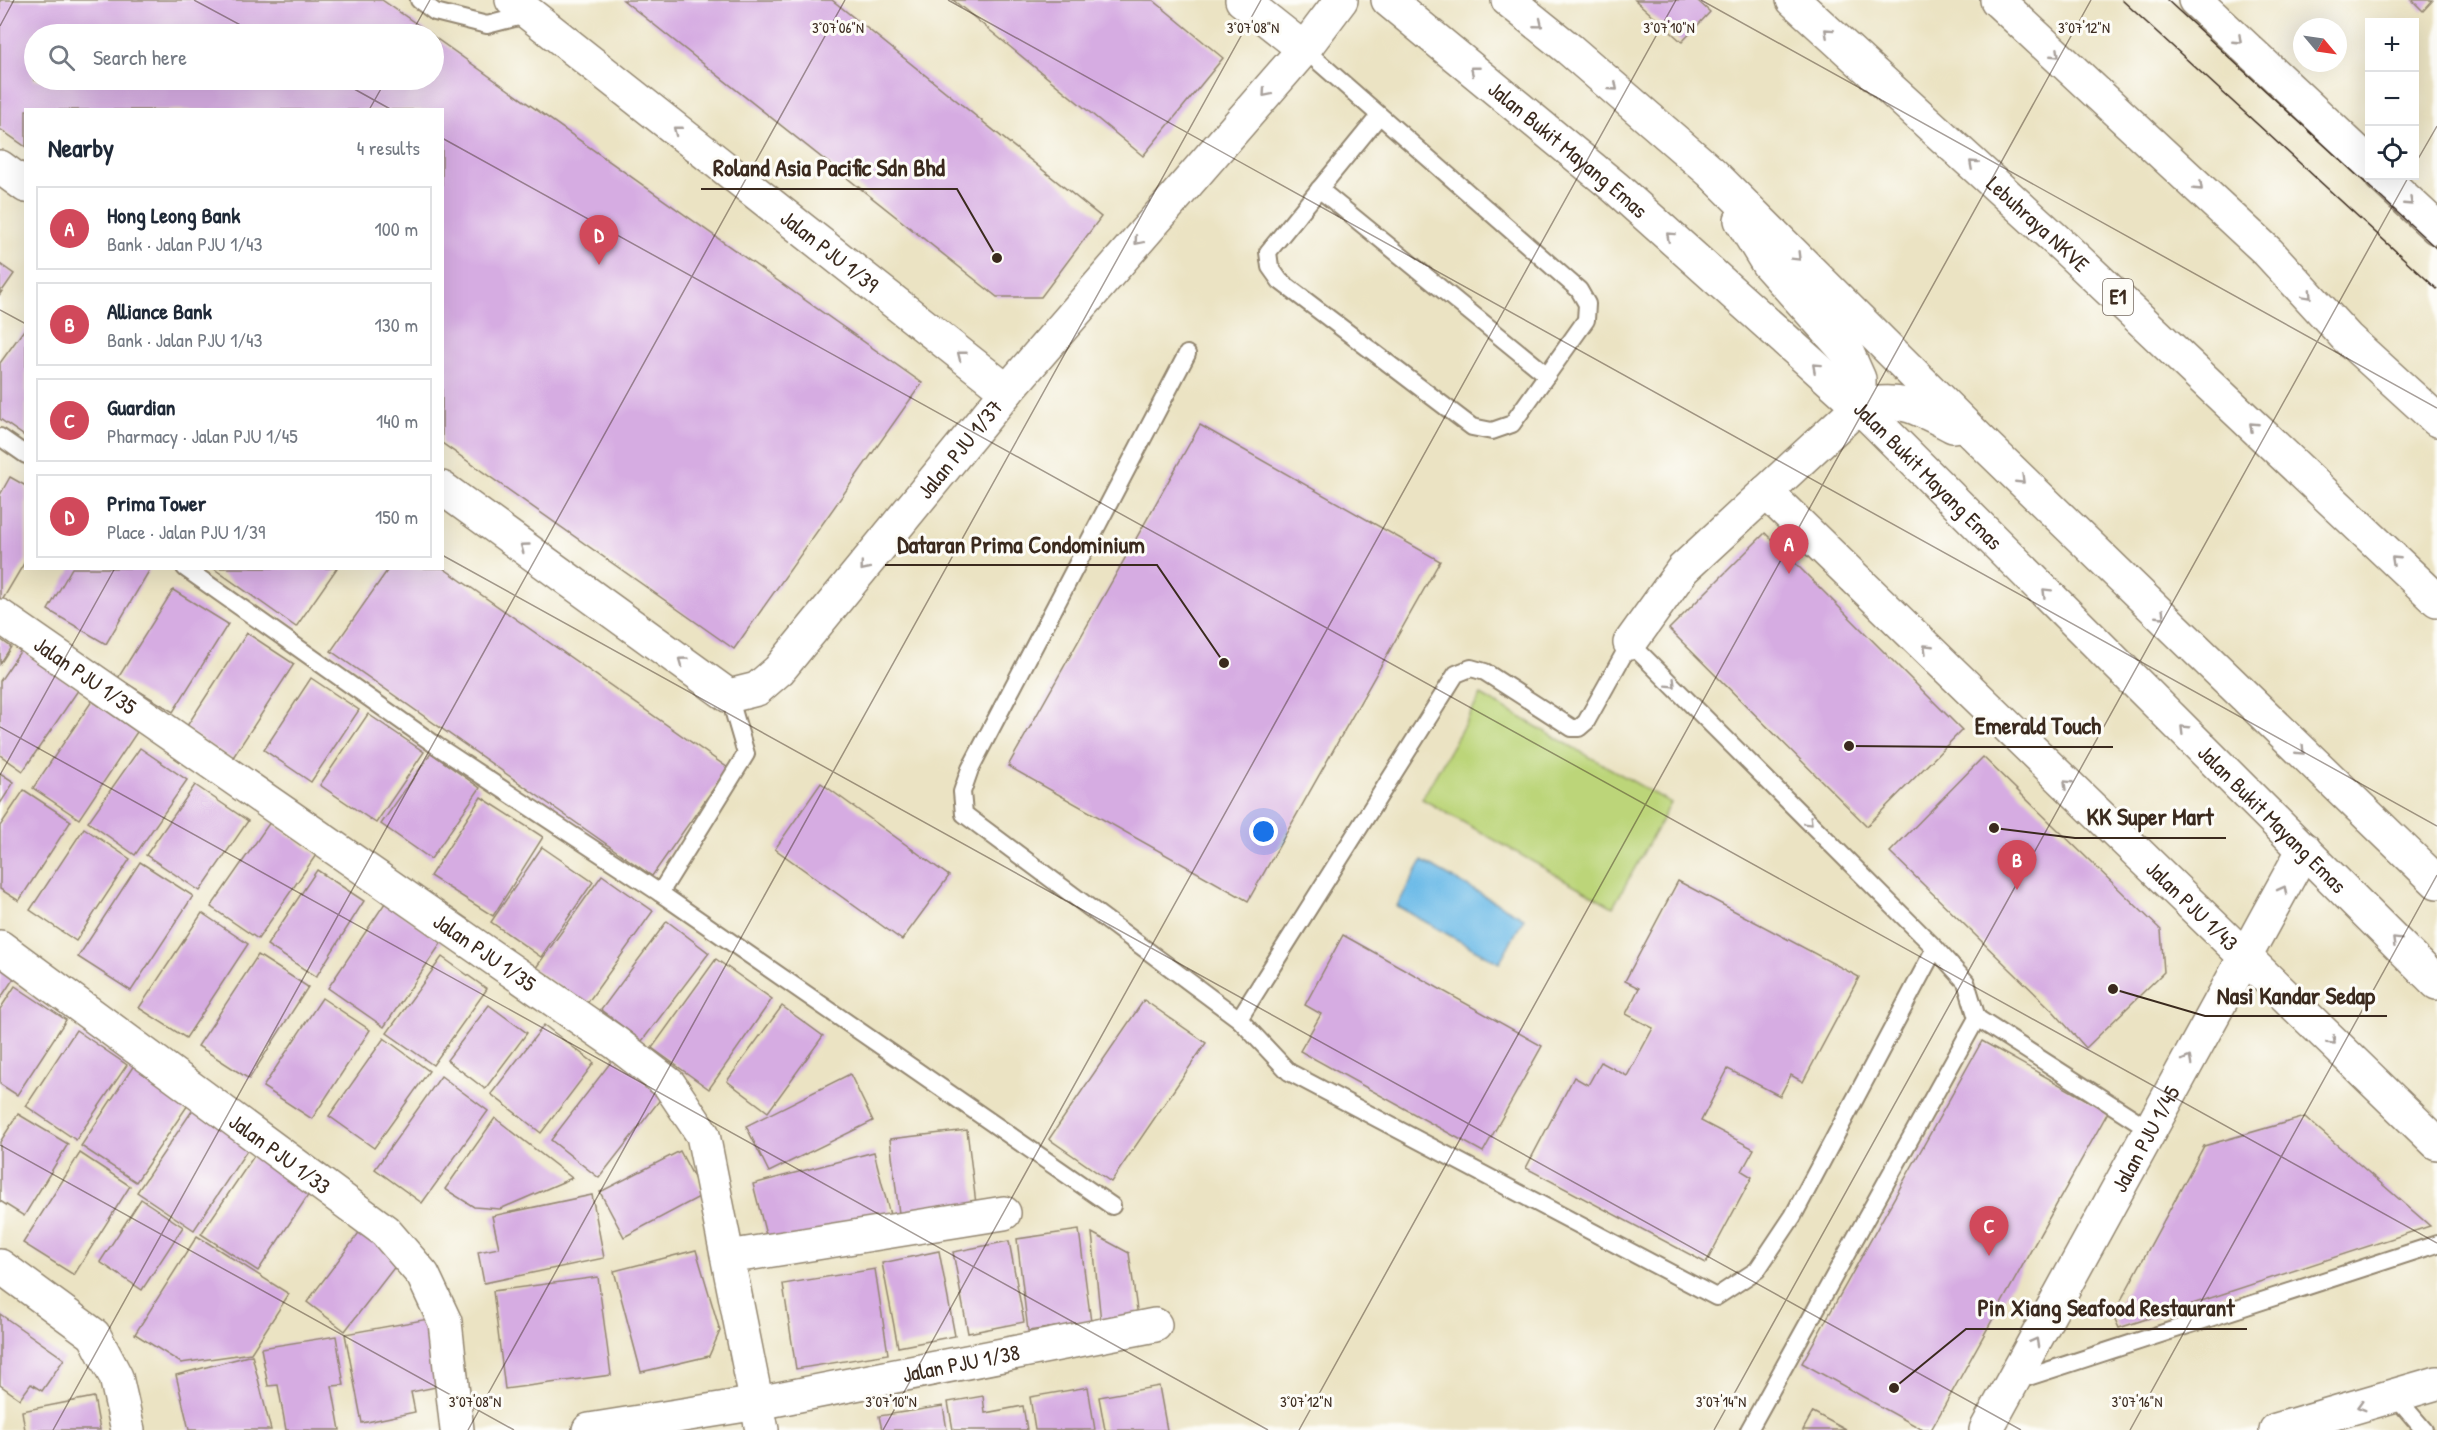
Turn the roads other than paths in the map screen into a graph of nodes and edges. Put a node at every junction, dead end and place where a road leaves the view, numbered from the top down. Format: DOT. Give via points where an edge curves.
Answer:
graph roads {
  1 [pos="419,0"];
  2 [pos="1242,0"];
  3 [pos="1341,0"];
  4 [pos="1388,0"];
  5 [pos="1508,0"];
  6 [pos="1793,0"];
  7 [pos="1997,0"];
  8 [pos="2195,0"];
  9 [pos="521,7"];
  10 [pos="1304,49"];
  11 [pos="1379,116"];
  12 [pos="2365,159"];
  13 [pos="0,167"];
  14 [pos="1711,172"];
  15 [pos="2385,180"];
  16 [pos="24,185"];
  17 [pos="1319,189"];
  18 [pos="2437,228"];
  19 [pos="2347,338"];
  20 [pos="1187,354"];
  21 [pos="1547,375"];
  22 [pos="1007,391"];
  23 [pos="2437,394"];
  24 [pos="1859,406"];
  25 [pos="2437,420"];
  26 [pos="0,437"];
  27 [pos="1979,439"];
  28 [pos="24,455"];
  29 [pos="444,489"];
  30 [pos="1766,492"];
  31 [pos="188,570"];
  32 [pos="2437,600"];
  33 [pos="0,616"];
  34 [pos="1630,643"];
  35 [pos="729,696"];
  36 [pos="2304,849"];
  37 [pos="2437,882"];
  38 [pos="660,893"];
  39 [pos="0,947"];
  40 [pos="1935,948"];
  41 [pos="2245,956"];
  42 [pos="2437,983"];
  43 [pos="1977,1018"];
  44 [pos="1239,1019"];
  45 [pos="2151,1130"];
  46 [pos="2437,1143"];
  47 [pos="1112,1206"];
  48 [pos="1004,1213"];
  49 [pos="2437,1244"];
  50 [pos="728,1257"];
  51 [pos="0,1266"];
  52 [pos="1155,1325"];
  53 [pos="2012,1382"];
  54 [pos="2437,1383"];
  55 [pos="2395,1396"];
  56 [pos="760,1416"];
  57 [pos="128,1430"];
  58 [pos="457,1430"];
  59 [pos="589,1430"];
  60 [pos="1749,1430"];
  61 [pos="1986,1430"];
  62 [pos="2276,1430"];
  63 [pos="2424,1430"];
  1 -- 9 [label="lane" via="435,12 487,25"];
  2 -- 10 [label="main road"];
  3 -- 10 [label="main road, Jalan PJU 1/37"];
  24 -- 4 [label="main road, Jalan Bukit Mayang Emas, one-way" via="1616,188"];
  5 -- 14 [label="main road, one-way"];
  32 -- 6 [label="main road, Lebuhraya NKVE / E1, one-way" via="2074,256"];
  7 -- 19 [label="main road, one-way" via="2268,252"];
  8 -- 12 [label="main road, one-way"];
  22 -- 9 [label="main road, Jalan PJU 1/39, one-way"];
  10 -- 11 [label="lane"];
  10 -- 22 [label="main road, Jalan PJU 1/37, one-way"];
  11 -- 17 [label="lane"];
  11 -- 21 [label="lane" via="1579,290 1587,304 1586,320"];
  13 -- 16 [label="main road"];
  14 -- 24 [label="main road" via="1768,264 1847,352 1859,379"];
  14 -- 27 [label="main road, one-way"];
  15 -- 18 [label="main road, one-way"];
  17 -- 21 [label="lane"];
  17 -- 21 [label="lane" via="1268,252 1270,267 1280,281 1472,427 1492,431 1512,424"];
  19 -- 23 [label="main road"];
  19 -- 25 [label="main road"];
  20 -- 44 [label="lane" via="970,769 962,792 964,814"];
  22 -- 35 [label="main road, Jalan PJU 1/37, one-way" via="779,670 757,689"];
  24 -- 27 [label="main road" via="1885,400 1916,406"];
  24 -- 30 [label="main road"];
  36 -- 24 [label="main road, Jalan Bukit Mayang Emas, one-way"];
  26 -- 28 [label="lane"];
  27 -- 37 [label="main road, one-way"];
  35 -- 29 [label="main road, one-way"];
  30 -- 34 [label="main road" via="1683,569"];
  41 -- 30 [label="main road, Jalan PJU 1/43, one-way"];
  31 -- 38 [label="lane" via="437,746"];
  33 -- 50 [label="main road, Jalan PJU 1/35" via="616,1042 669,1084 703,1135"];
  34 -- 40 [label="lane, one-way"];
  34 -- 44 [label="lane" via="1579,728 1572,728 1485,672 1471,668 1456,674"];
  35 -- 38 [label="lane" via="746,754"];
  41 -- 36 [label="main road, Jalan PJU 1/45, one-way"];
  42 -- 36 [label="main road, Jalan Bukit Mayang Emas, one-way"];
  38 -- 47 [label="lane"];
  39 -- 58 [label="main road, Jalan PJU 1/33" via="385,1231 423,1275 445,1322"];
  40 -- 43 [label="lane" via="1966,982"];
  40 -- 44 [label="lane" via="1793,1216 1757,1270 1716,1297 1289,1072"];
  45 -- 41 [label="main road, Jalan PJU 1/45, one-way"];
  41 -- 46 [label="main road, Jalan PJU 1/43, one-way"];
  43 -- 45 [label="lane"];
  43 -- 60 [label="lane"];
  53 -- 45 [label="main road, Jalan PJU 1/45, one-way"];
  48 -- 50 [label="main road"];
  49 -- 53 [label="lane"];
  50 -- 56 [label="main road, Jalan PJU 1/35"];
  51 -- 57 [label="main road" via="94,1335 116,1377"];
  52 -- 56 [label="main road, Jalan PJU 1/38"];
  53 -- 61 [label="main road, Jalan PJU 1/45"];
  54 -- 55 [label="main road"];
  55 -- 62 [label="main road, one-way"];
  55 -- 63 [label="lane"];
  56 -- 59 [label="main road, Jalan PJU 1/38"];
}
